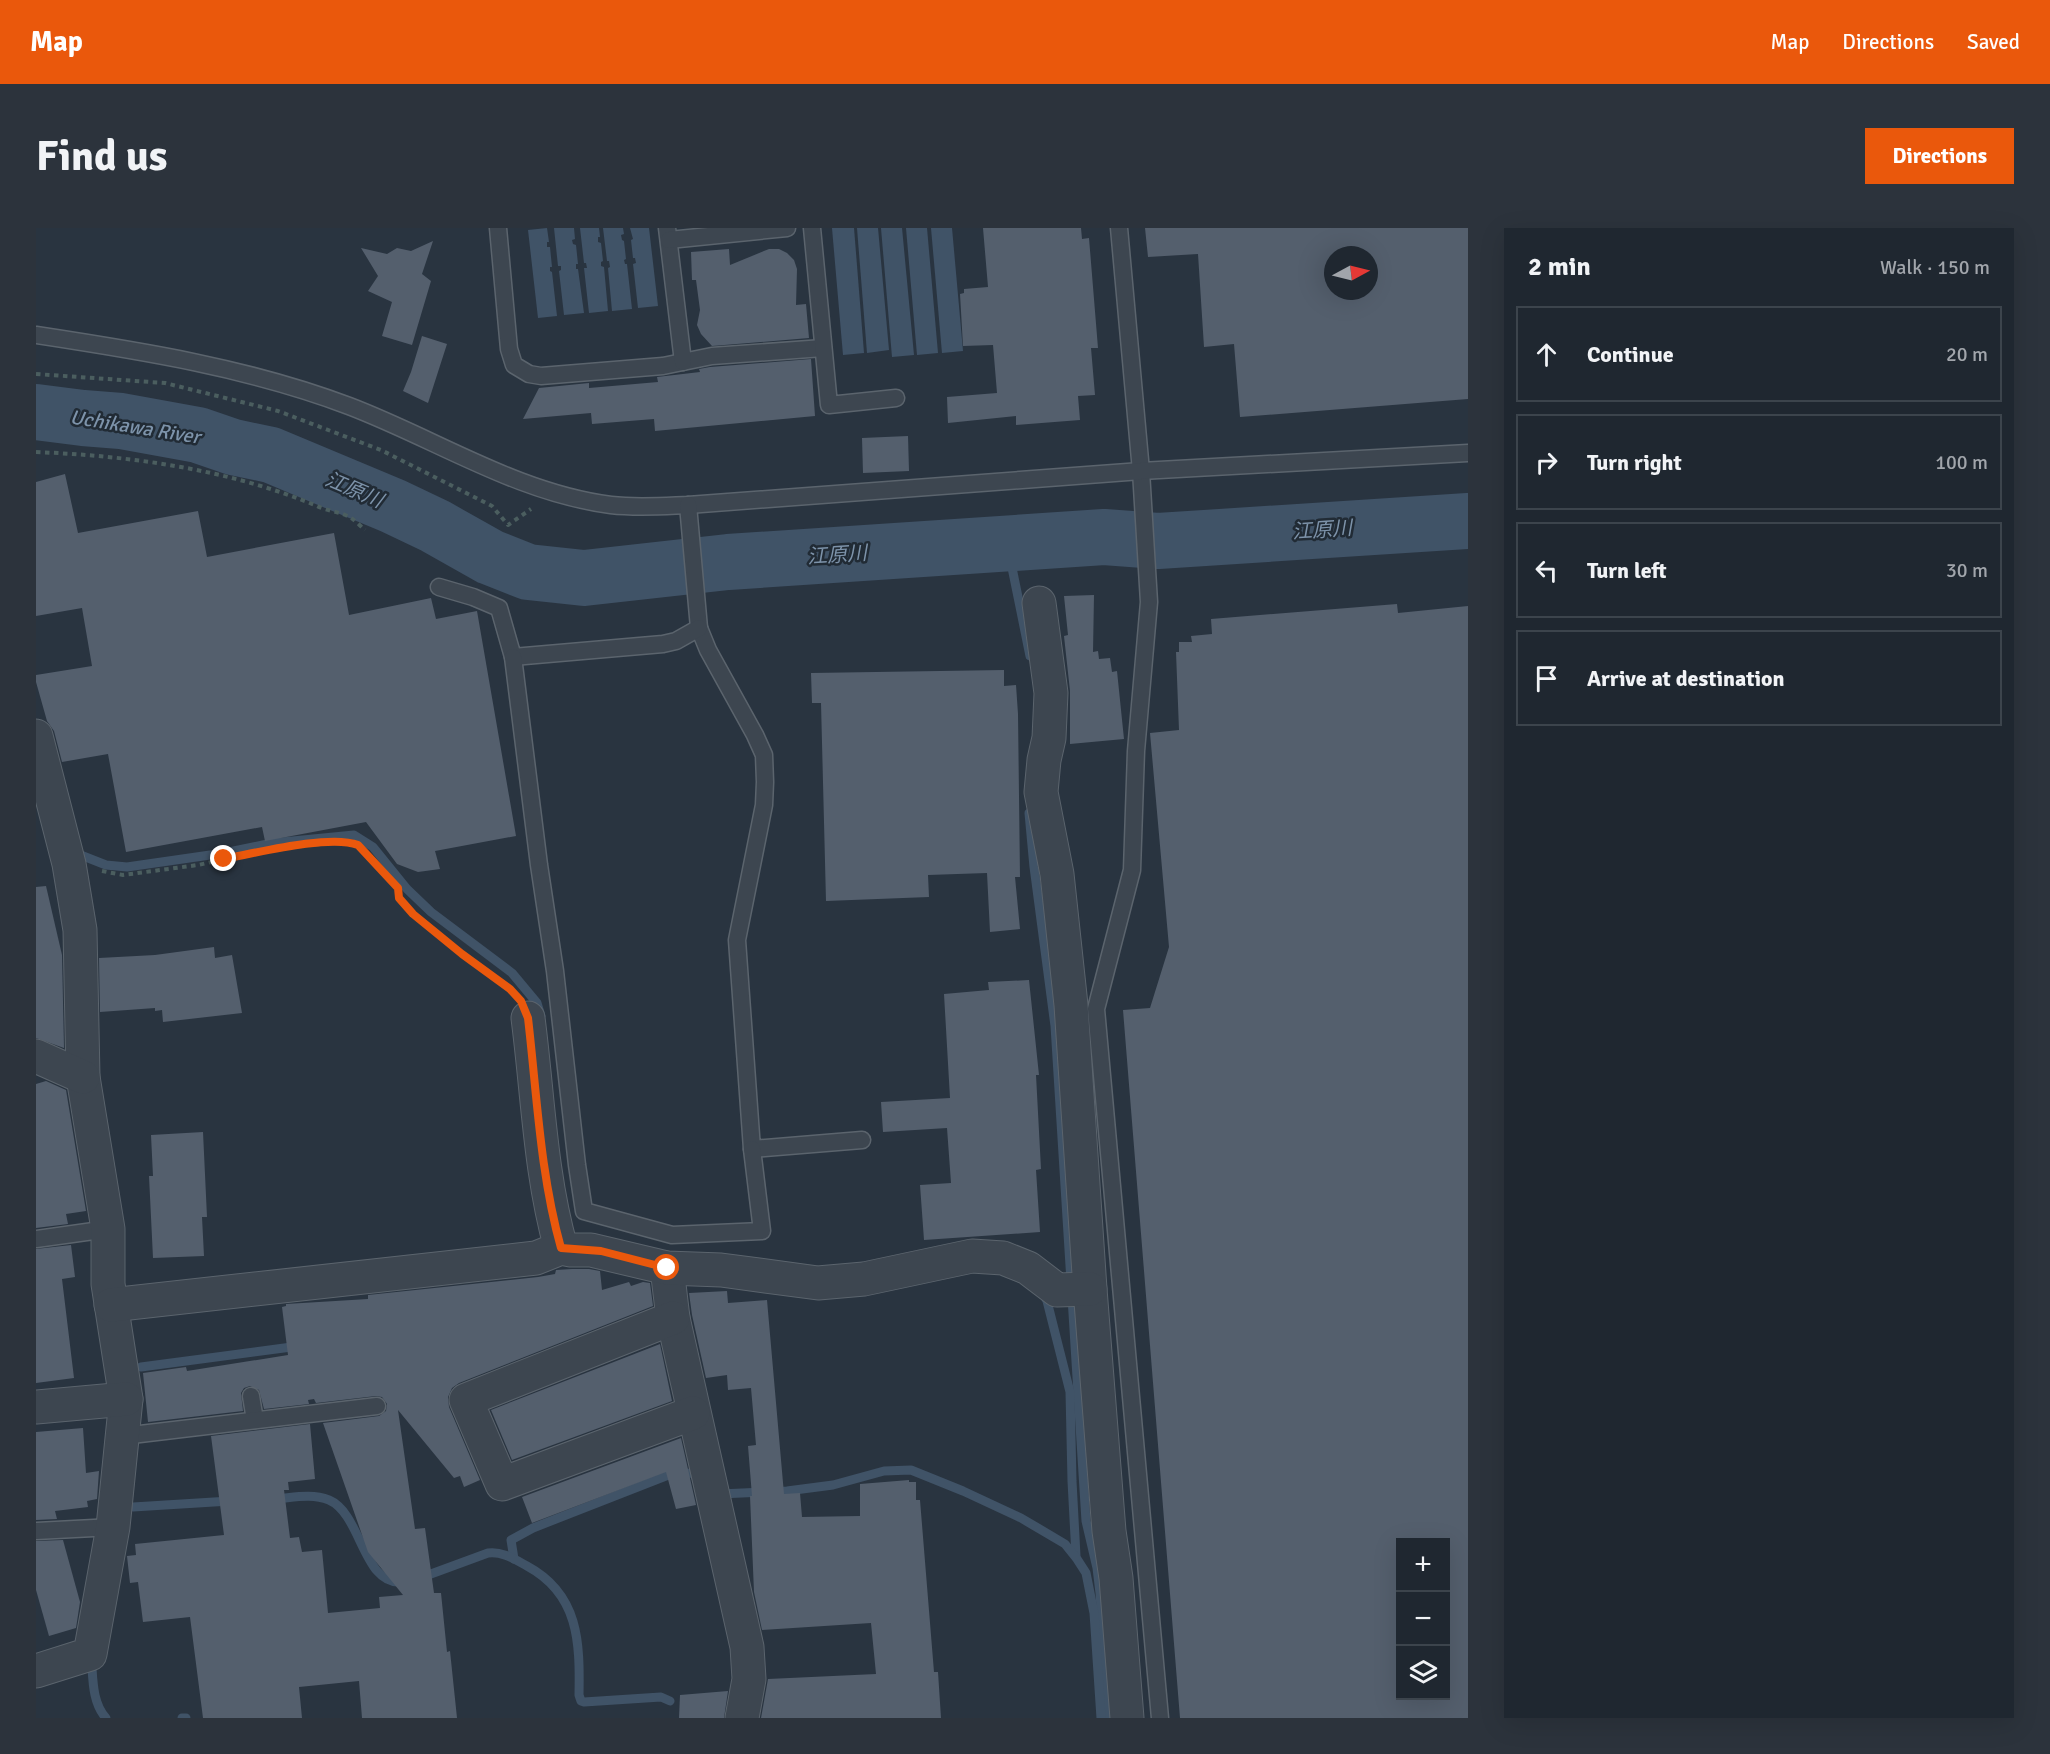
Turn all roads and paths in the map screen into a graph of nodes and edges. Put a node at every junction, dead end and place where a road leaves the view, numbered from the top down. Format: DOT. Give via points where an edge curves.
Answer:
graph roads {
  1 [pos="498,228"];
  2 [pos="788,228"];
  3 [pos="812,228"];
  4 [pos="1119,228"];
  5 [pos="668,234"];
  6 [pos="36,335"];
  7 [pos="823,348"];
  8 [pos="682,362"];
  9 [pos="36,374"];
  10 [pos="896,398"];
  11 [pos="36,452"];
  12 [pos="1468,453"];
  13 [pos="1141,471"];
  14 [pos="688,505"];
  15 [pos="532,509"];
  16 [pos="365,530"];
  17 [pos="438,587"];
  18 [pos="1039,603"];
  19 [pos="699,628"];
  20 [pos="513,657"];
  21 [pos="36,736"];
  22 [pos="68,858"];
  23 [pos="528,1018"];
  24 [pos="36,1056"];
  25 [pos="83,1077"];
  26 [pos="862,1140"];
  27 [pos="752,1149"];
  28 [pos="108,1229"];
  29 [pos="36,1239"];
  30 [pos="561,1248"];
  31 [pos="667,1268"];
  32 [pos="1078,1290"];
  33 [pos="111,1305"];
  34 [pos="672,1318"];
  35 [pos="251,1396"];
  36 [pos="126,1399"];
  37 [pos="377,1406"];
  38 [pos="36,1407"];
  39 [pos="693,1413"];
  40 [pos="255,1420"];
  41 [pos="123,1436"];
  42 [pos="113,1527"];
  43 [pos="36,1532"];
  44 [pos="36,1671"];
  45 [pos="742,1718"];
  46 [pos="1127,1718"];
  47 [pos="1160,1718"];
  1 -- 8 [label="lane" via="509,349 514,365 542,376"];
  2 -- 5 [label="lane"];
  3 -- 7 [label="lane"];
  4 -- 13 [label="lane"];
  5 -- 8 [label="lane"];
  6 -- 14 [label="lane" via="157,354 307,392 350,406 522,483 572,497 611,505"];
  7 -- 8 [label="lane" via="712,356"];
  7 -- 10 [label="lane" via="829,405"];
  9 -- 15 [label="path" via="165,383 278,411 391,455 492,506 508,525"];
  11 -- 16 [label="path" via="90,454 202,470 292,496 351,518"];
  12 -- 13 [label="lane"];
  13 -- 14 [label="lane"];
  13 -- 47 [label="lane" via="1149,602 1136,751 1132,870 1096,1010"];
  14 -- 19 [label="lane"];
  17 -- 20 [label="lane" via="499,608"];
  18 -- 32 [label="street" via="1051,693 1041,792 1057,874 1071,1005"];
  19 -- 20 [label="lane" via="663,644"];
  19 -- 27 [label="lane" via="764,755 764,805 737,940"];
  20 -- 27 [label="lane" via="584,1211 672,1235 762,1231"];
  21 -- 22 [label="street"];
  22 -- 23 [label="path" via="123,875 280,848 351,842 372,858 398,888 399,898 413,914 515,994"];
  22 -- 25 [label="street" via="80,930"];
  23 -- 30 [label="street" via="542,1157"];
  24 -- 25 [label="street"];
  25 -- 28 [label="street"];
  26 -- 27 [label="lane"];
  28 -- 29 [label="lane"];
  28 -- 33 [label="street"];
  30 -- 31 [label="street" via="601,1251"];
  30 -- 33 [label="street" via="536,1258"];
  31 -- 32 [label="street" via="721,1270 818,1283 864,1279 972,1256 1003,1258 1028,1268 1057,1290"];
  31 -- 34 [label="street"];
  32 -- 46 [label="street" via="1116,1578"];
  33 -- 36 [label="street"];
  34 -- 39 [label="street"];
  34 -- 39 [label="street" via="466,1400 502,1484"];
  35 -- 40 [label="lane"];
  36 -- 38 [label="street"];
  36 -- 41 [label="street"];
  37 -- 40 [label="lane"];
  39 -- 45 [label="street" via="747,1647 749,1679"];
  40 -- 41 [label="lane"];
  41 -- 42 [label="street"];
  42 -- 43 [label="lane"];
  42 -- 44 [label="street" via="90,1654"];
}
